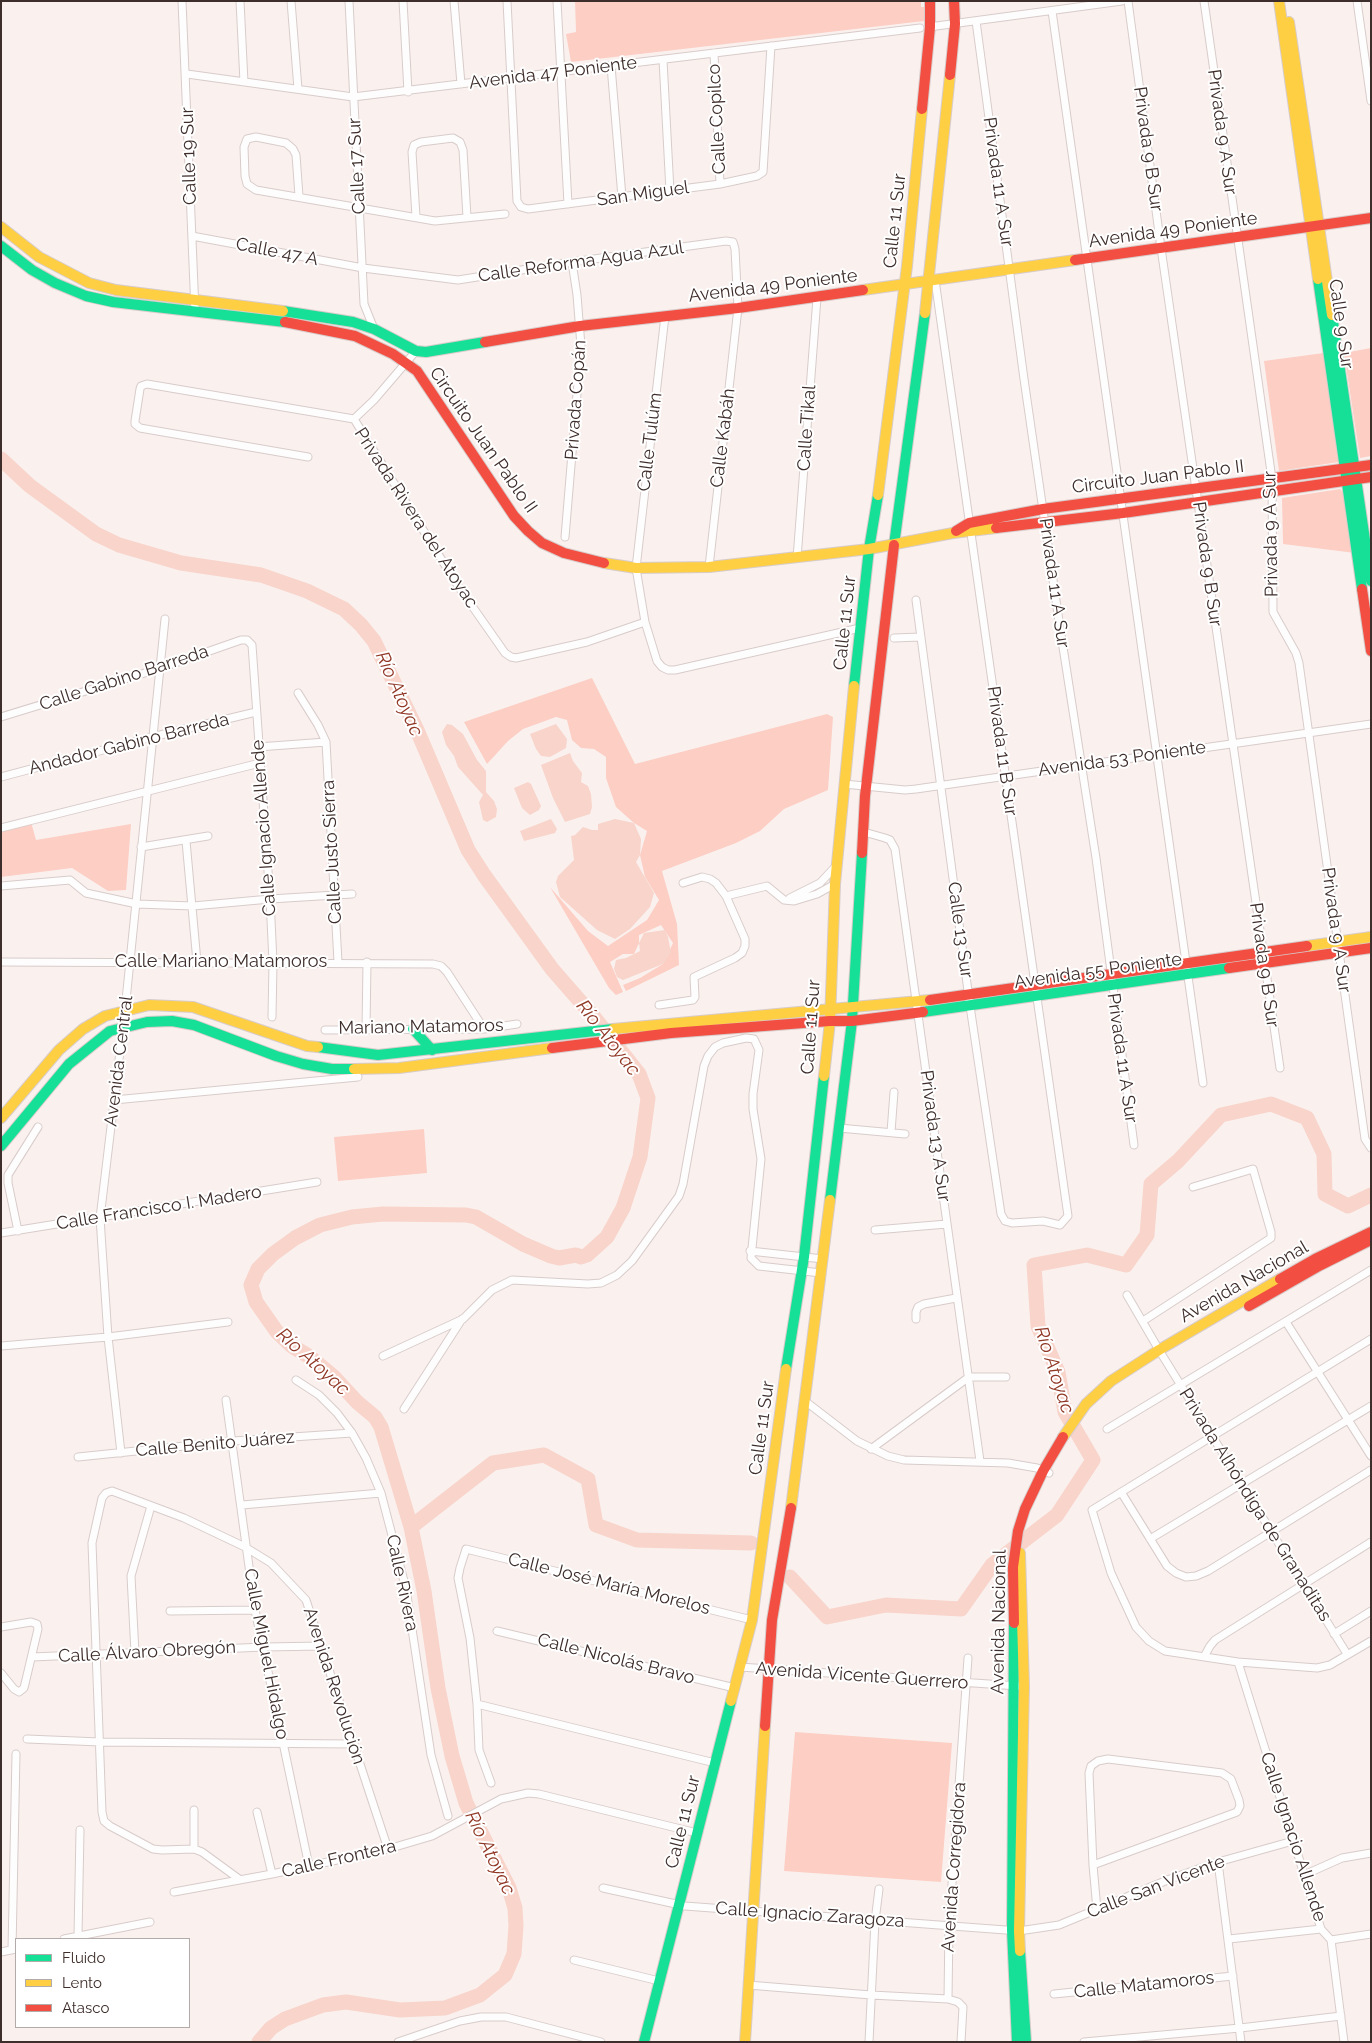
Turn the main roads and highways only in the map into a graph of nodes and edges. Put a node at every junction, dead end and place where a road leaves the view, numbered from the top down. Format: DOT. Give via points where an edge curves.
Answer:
graph roads {
  1 [pos="930,1"];
  2 [pos="954,1"];
  3 [pos="1279,1"];
  4 [pos="1286,1"];
  5 [pos="1371,218"];
  6 [pos="1314,226"];
  7 [pos="1,227"];
  8 [pos="1,246"];
  9 [pos="932,280"];
  10 [pos="905,284"];
  11 [pos="416,351"];
  12 [pos="1371,464"];
  13 [pos="1349,468"];
  14 [pos="1371,478"];
  15 [pos="1351,480"];
  16 [pos="970,527"];
  17 [pos="894,545"];
  18 [pos="869,549"];
  19 [pos="1371,581"];
  20 [pos="1371,651"];
  21 [pos="1371,937"];
  22 [pos="1339,947"];
  23 [pos="1371,948"];
  24 [pos="1036,991"];
  25 [pos="830,1009"];
  26 [pos="852,1009"];
  27 [pos="830,1021"];
  28 [pos="852,1021"];
  29 [pos="413,1028"];
  30 [pos="671,1028"];
  31 [pos="432,1050"];
  32 [pos="1,1118"];
  33 [pos="1,1146"];
  34 [pos="1371,1232"];
  35 [pos="1371,1240"];
  36 [pos="1161,1353"];
  37 [pos="1015,1931"];
  38 [pos="644,2042"];
  39 [pos="745,2042"];
  40 [pos="1017,2042"];
  41 [pos="1026,2042"];
  1 -- 10 [label="main road, Calle 11 Sur"];
  2 -- 9 [label="main road" via="955,24"];
  3 -- 6 [label="main road, Calle 9 Sur"];
  4 -- 6 [label="main road, Calle 9 Sur"];
  5 -- 6 [label="main road, Avenida 49 Poniente"];
  6 -- 9 [label="main road, Avenida 49 Poniente"];
  6 -- 13 [label="main road, Calle 9 Sur"];
  7 -- 11 [label="main road, Circuito Juan Pablo II" via="39,257 89,283 116,290 353,322"];
  8 -- 18 [label="main road, Circuito Juan Pablo II" via="54,283 86,296 302,324 355,336 376,345 407,363 424,379 514,516 542,543 564,553 636,568 709,567"];
  9 -- 10 [label="main road, Avenida 49 Poniente"];
  9 -- 17 [label="main road"];
  10 -- 11 [label="main road, Avenida 49 Poniente" via="817,298 580,326"];
  10 -- 18 [label="main road, Calle 11 Sur"];
  12 -- 13 [label="main road, Circuito Juan Pablo II"];
  13 -- 15 [label="main road, Calle 9 Sur"];
  13 -- 16 [label="main road, Circuito Juan Pablo II" via="1043,509"];
  14 -- 15 [label="main road, Circuito Juan Pablo II"];
  15 -- 16 [label="main road, Circuito Juan Pablo II" via="1046,523"];
  15 -- 19 [label="main road, Calle 9 Sur"];
  15 -- 20 [label="main road, Calle 9 Sur"];
  16 -- 17 [label="main road, Circuito Juan Pablo II"];
  17 -- 18 [label="main road, Circuito Juan Pablo II"];
  17 -- 26 [label="main road" via="866,787"];
  18 -- 25 [label="main road, Calle 11 Sur" via="835,884"];
  21 -- 22 [label="main road, Avenida 55 Poniente"];
  22 -- 23 [label="main road, Avenida 55 Poniente"];
  22 -- 24 [label="main road, Avenida 55 Poniente"];
  24 -- 26 [label="main road, Avenida 55 Poniente" via="969,995"];
  24 -- 28 [label="main road, Avenida 55 Poniente" via="970,1006"];
  25 -- 26 [label="main road, Avenida 55 Poniente"];
  25 -- 27 [label="main road, Calle 11 Sur"];
  25 -- 30 [label="main road, Avenida 55 Poniente"];
  26 -- 28 [label="main road"];
  27 -- 28 [label="main road, Avenida 55 Poniente"];
  27 -- 30 [label="main road, Avenida 55 Poniente"];
  27 -- 38 [label="main road, Calle 11 Sur" via="804,1257 752,1620"];
  28 -- 39 [label="main road" via="792,1503 772,1620"];
  29 -- 31 [label="main road"];
  30 -- 31 [label="main road"];
  30 -- 33 [label="main road" via="399,1068 332,1069 276,1056 194,1025 172,1021 147,1022 110,1031 69,1064"];
  31 -- 32 [label="main road" via="378,1055 344,1052 308,1046 192,1007 148,1005 105,1016 83,1029 59,1050"];
  34 -- 36 [label="main road, Avenida Nacional" via="1315,1259"];
  35 -- 36 [label="main road, Avenida Nacional"];
  36 -- 37 [label="main road, Avenida Nacional" via="1089,1406 1069,1434 1029,1509 1017,1555 1019,1686"];
  37 -- 40 [label="main road, Avenida Nacional"];
  37 -- 41 [label="main road, Avenida Nacional"];
}
